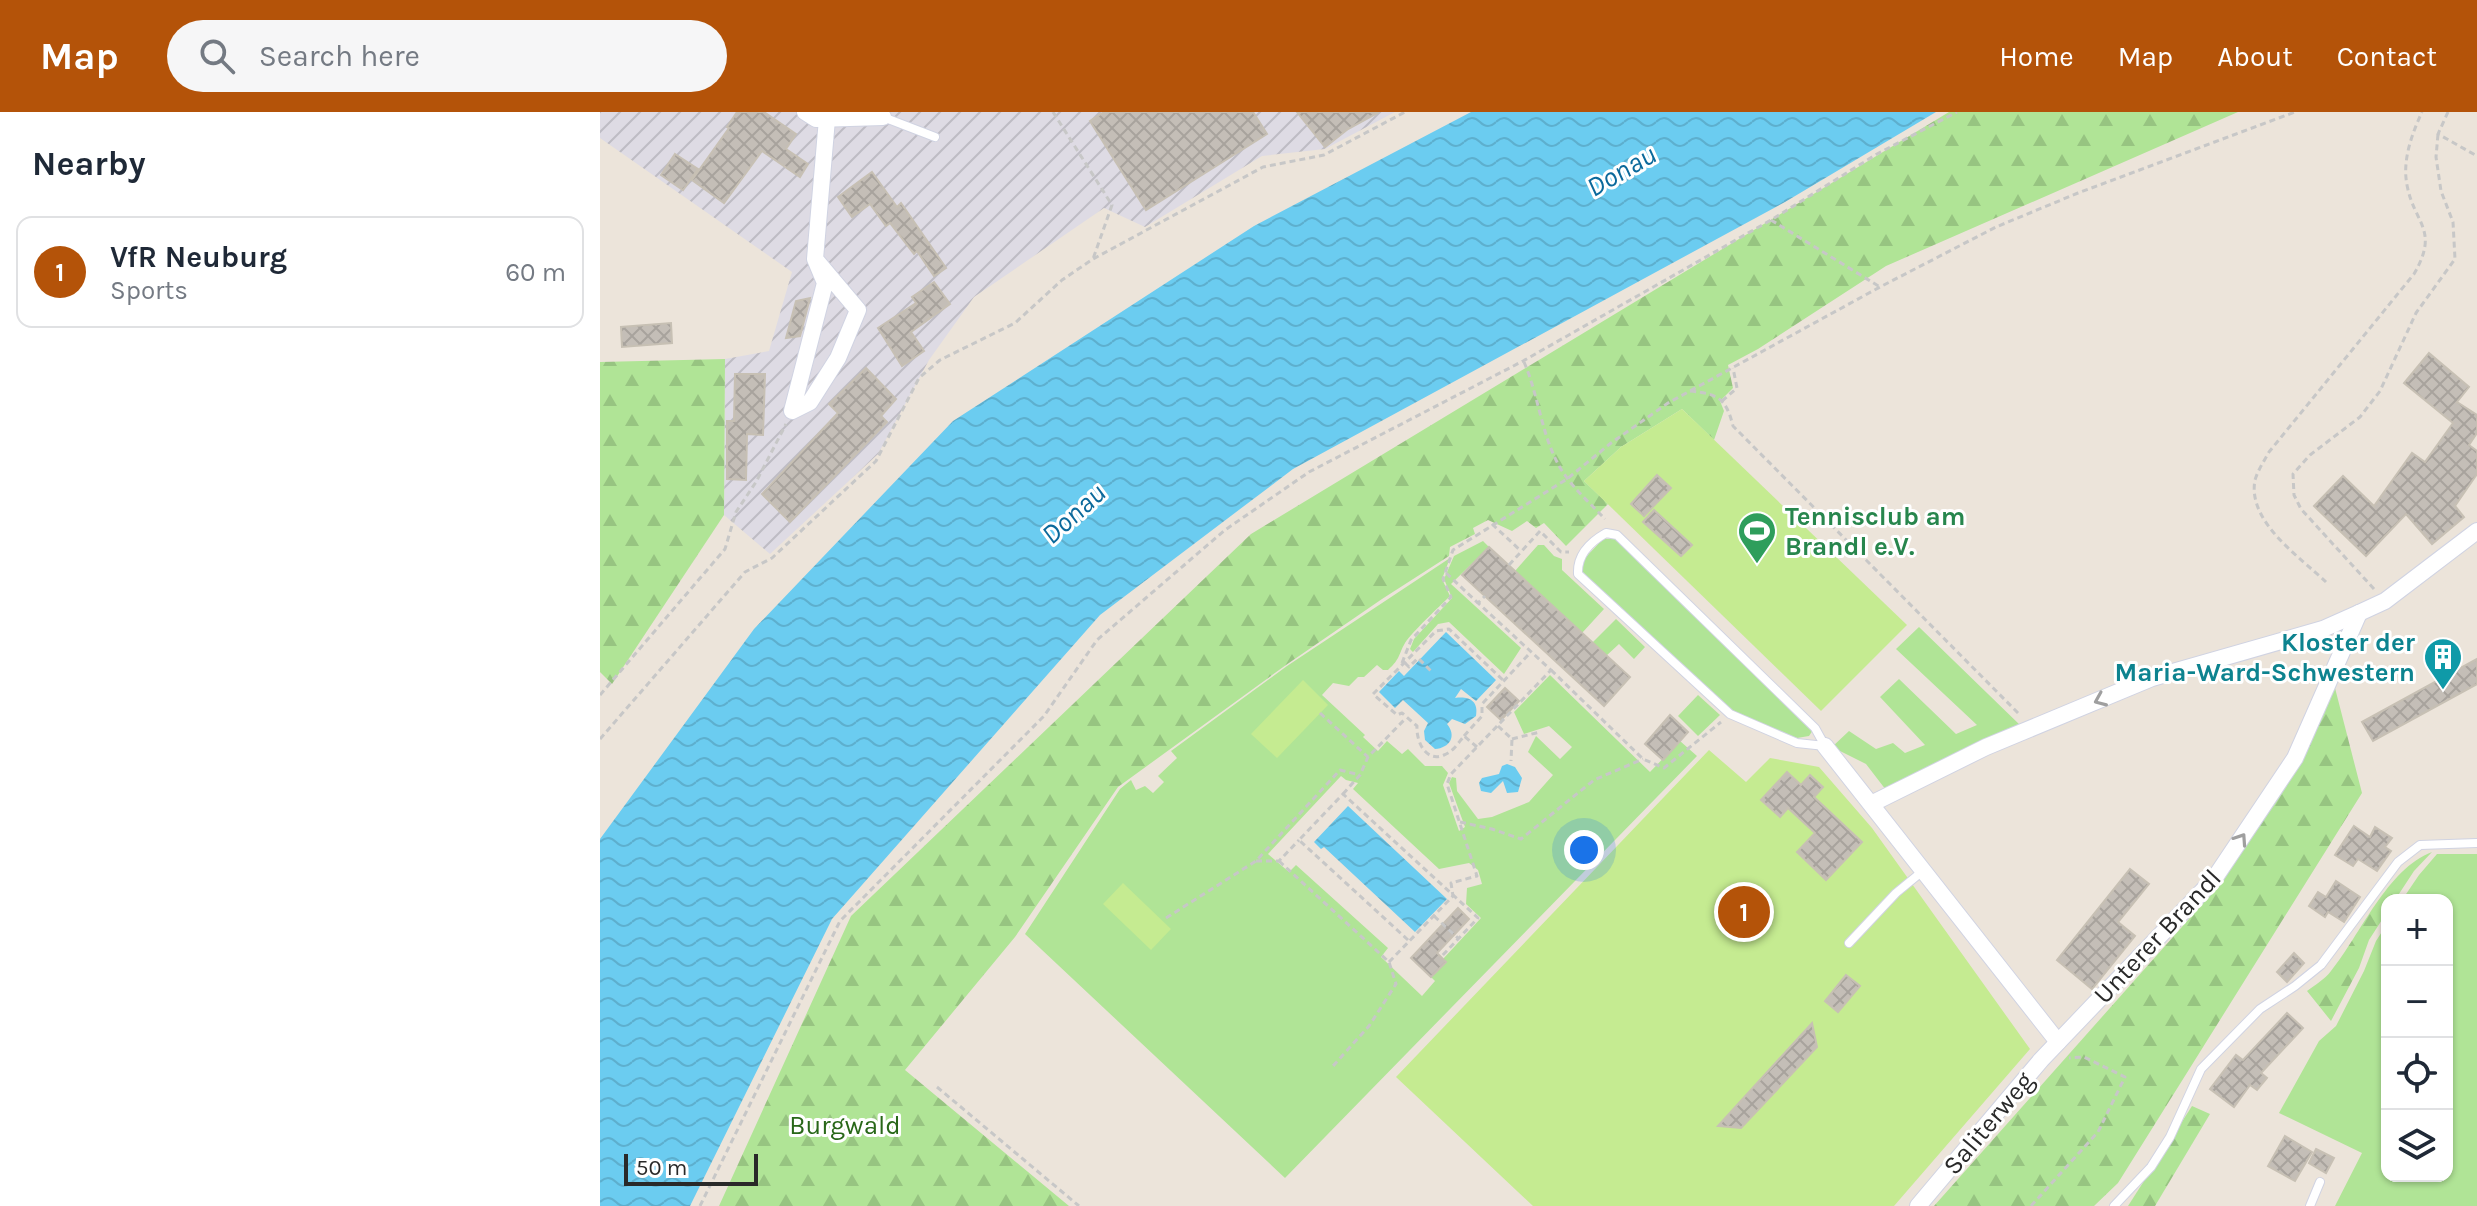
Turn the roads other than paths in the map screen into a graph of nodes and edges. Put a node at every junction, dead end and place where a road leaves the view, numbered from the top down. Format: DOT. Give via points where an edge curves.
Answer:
graph roads {
  1 [pos="805,112"];
  2 [pos="883,117"];
  3 [pos="827,119"];
  4 [pos="935,137"];
  5 [pos="815,259"];
  6 [pos="2477,531"];
  7 [pos="2359,613"];
  8 [pos="1825,746"];
  9 [pos="1873,803"];
  10 [pos="2477,843"];
  11 [pos="1924,870"];
  12 [pos="1849,943"];
  13 [pos="2058,1042"];
  14 [pos="2320,1182"];
  15 [pos="1918,1206"];
  16 [pos="2114,1206"];
  17 [pos="2310,1206"];
  1 -- 3 [label="street"];
  2 -- 3 [label="street"];
  2 -- 4 [label="lane"];
  3 -- 5 [label="street"];
  5 -- 5 [label="street" via="825,283 792,411 810,402 838,358 858,310"];
  6 -- 7 [label="street" via="2385,601"];
  7 -- 9 [label="street, one-way" via="2323,629 2152,678 1986,747"];
  13 -- 7 [label="street, Unterer Brandl, one-way" via="2214,879 2295,758"];
  8 -- 8 [label="lane" via="1815,728 1617,535 1606,533 1584,552 1578,574 1730,714 1797,743"];
  8 -- 9 [label="street"];
  9 -- 11 [label="street"];
  10 -- 16 [label="lane" via="2420,845 2398,862 2321,965 2260,1009 2201,1069 2151,1167"];
  11 -- 12 [label="lane"];
  11 -- 13 [label="street"];
  13 -- 15 [label="street, Saliterweg"];
  14 -- 17 [label="lane"];
}
